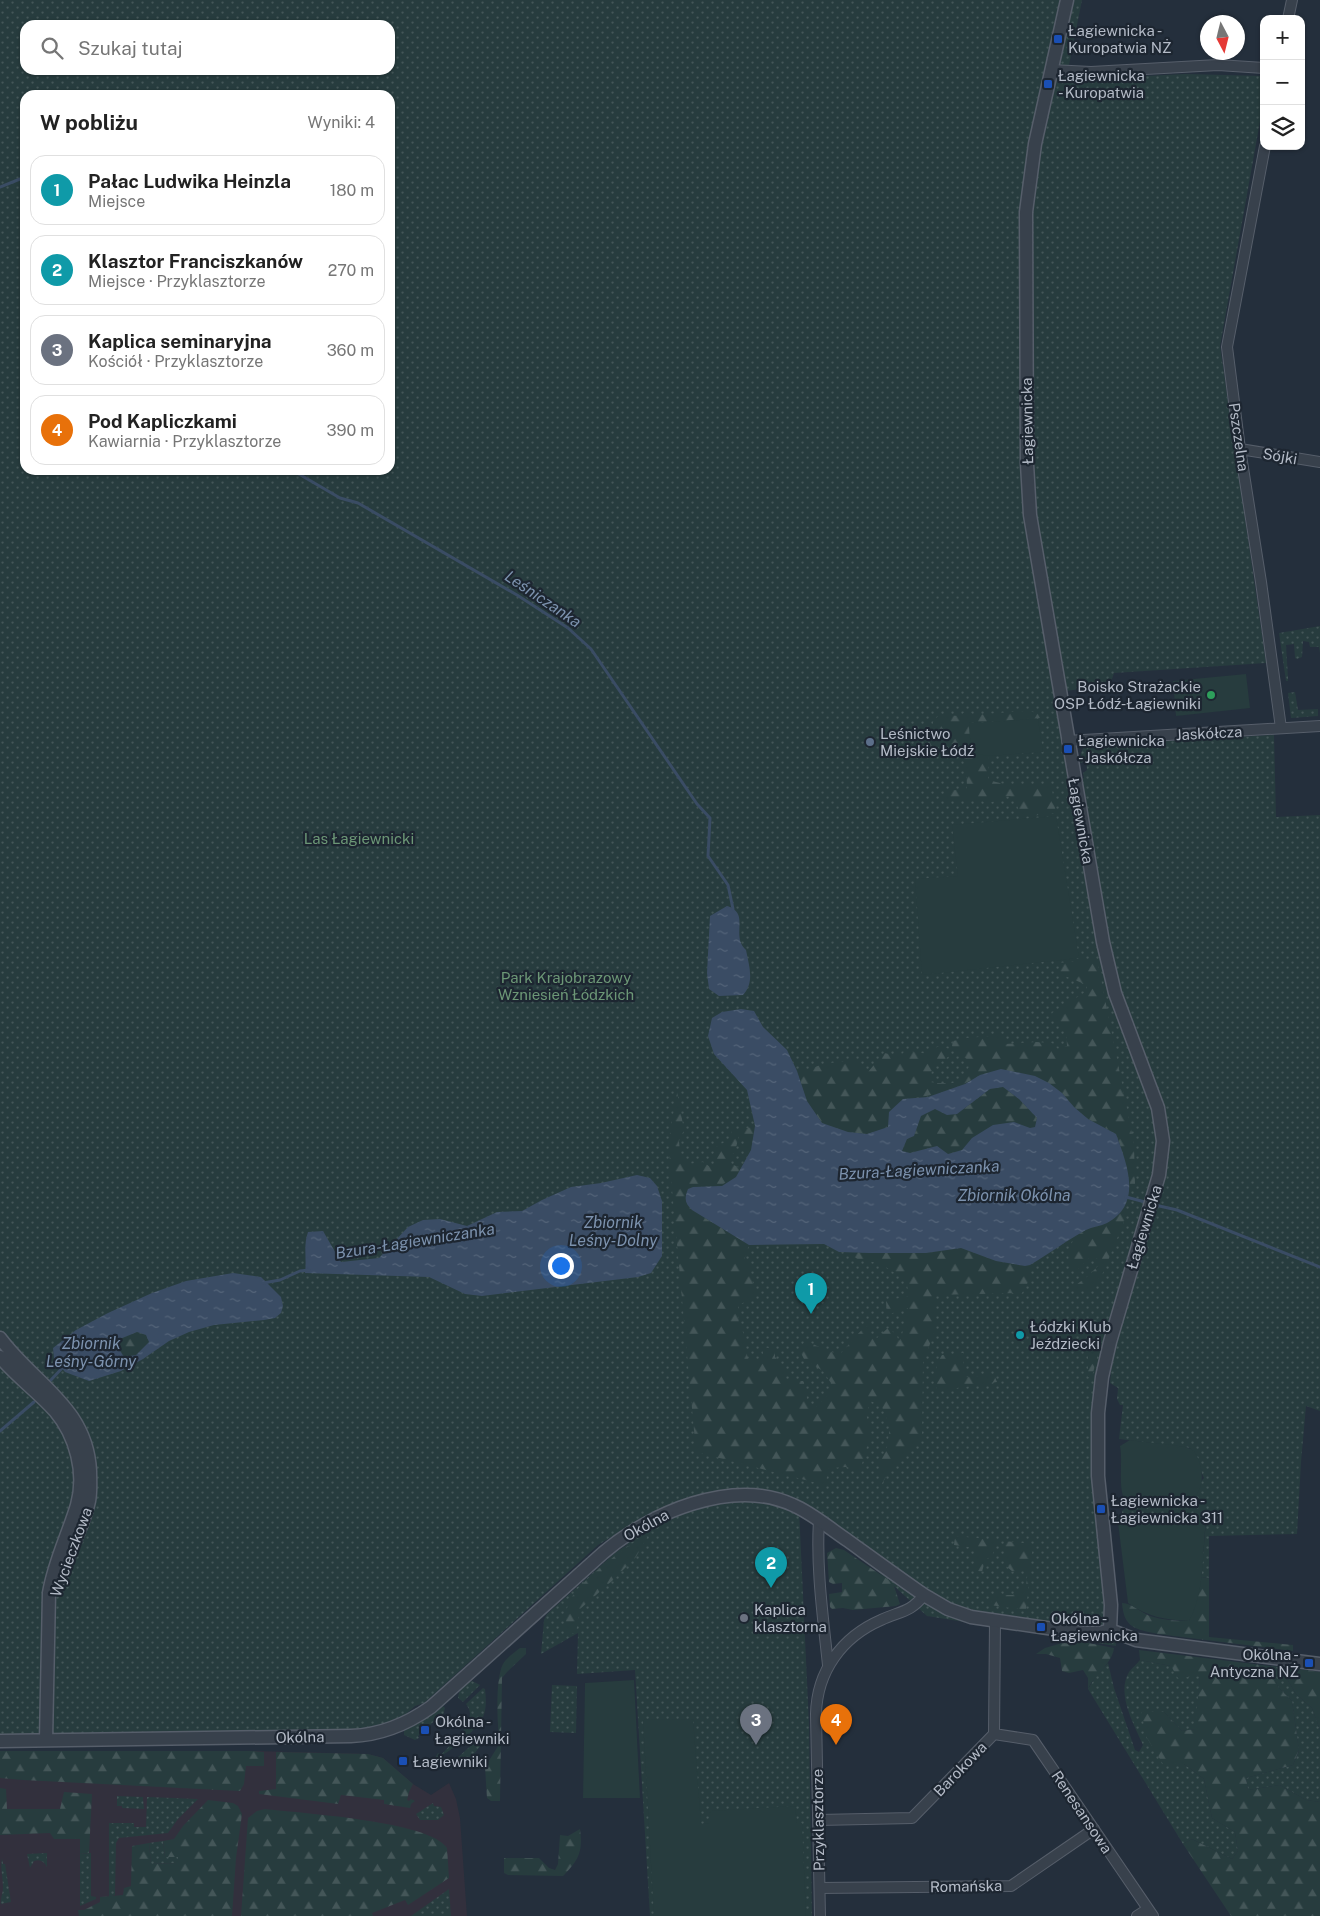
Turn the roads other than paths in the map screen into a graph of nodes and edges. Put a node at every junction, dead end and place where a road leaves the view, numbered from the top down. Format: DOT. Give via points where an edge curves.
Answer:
graph roads {
  1 [pos="1067,0"];
  2 [pos="1292,0"];
  3 [pos="1289,15"];
  4 [pos="1260,68"];
  5 [pos="1051,70"];
  6 [pos="1264,150"];
  7 [pos="1240,449"];
  8 [pos="1320,462"];
  9 [pos="1320,726"];
  10 [pos="1281,728"];
  11 [pos="1067,741"];
  12 [pos="0,1338"];
  13 [pos="0,1357"];
  14 [pos="819,1520"];
  15 [pos="924,1595"];
  16 [pos="49,1617"];
  17 [pos="995,1621"];
  18 [pos="1110,1630"];
  19 [pos="1320,1664"];
  20 [pos="828,1665"];
  21 [pos="994,1734"];
  22 [pos="0,1740"];
  23 [pos="46,1740"];
  24 [pos="819,1820"];
  25 [pos="1094,1829"];
  26 [pos="820,1888"];
  27 [pos="1151,1912"];
  28 [pos="820,1916"];
  29 [pos="1137,1916"];
  1 -- 5 [label="street, Łagiewnicka"];
  2 -- 3 [label="street"];
  4 -- 5 [label="street" via="1218,65 1091,72"];
  5 -- 11 [label="street, Łagiewnicka" via="1033,151 1026,223 1027,464 1030,515"];
  6 -- 7 [label="street, Pszczelna" via="1227,347"];
  7 -- 8 [label="street, Sójki"];
  7 -- 10 [label="street, Pszczelna"];
  9 -- 10 [label="street, Jaskółcza"];
  10 -- 11 [label="street, Jaskółcza"];
  11 -- 18 [label="street, Łagiewnicka" via="1108,968 1152,1089 1162,1126 1162,1156 1154,1195 1110,1342 1098,1413 1098,1476 1111,1606"];
  12 -- 16 [label="street, Wycieczkowa" via="71,1414 81,1432 88,1456 89,1501 61,1572"];
  13 -- 16 [label="street, Wycieczkowa" via="55,1411 65,1424 77,1454 77,1504 52,1574"];
  14 -- 15 [label="street, Okólna"];
  14 -- 20 [label="street, Przyklasztorze" via="818,1549"];
  14 -- 23 [label="street, Okólna" via="787,1502 750,1496 701,1502 656,1517 609,1548 431,1707 385,1731 351,1736"];
  15 -- 17 [label="street, Okólna" via="948,1609"];
  15 -- 20 [label="street, Przyklasztorze" via="911,1609 881,1620 859,1633"];
  16 -- 23 [label="street, Wycieczkowa"];
  17 -- 18 [label="street, Okólna" via="1081,1633"];
  17 -- 21 [label="street, Barokowa"];
  18 -- 19 [label="street, Okólna" via="1136,1640"];
  20 -- 24 [label="street, Przyklasztorze" via="816,1706"];
  21 -- 24 [label="street, Barokowa" via="912,1818"];
  21 -- 25 [label="street, Renesansowa" via="1033,1740"];
  22 -- 23 [label="street, Okólna"];
  24 -- 26 [label="street, Przyklasztorze"];
  25 -- 26 [label="street, Romańska" via="1011,1886"];
  25 -- 27 [label="street, Renesansowa"];
  26 -- 28 [label="street, Przyklasztorze"];
  27 -- 29 [label="street"];
}
